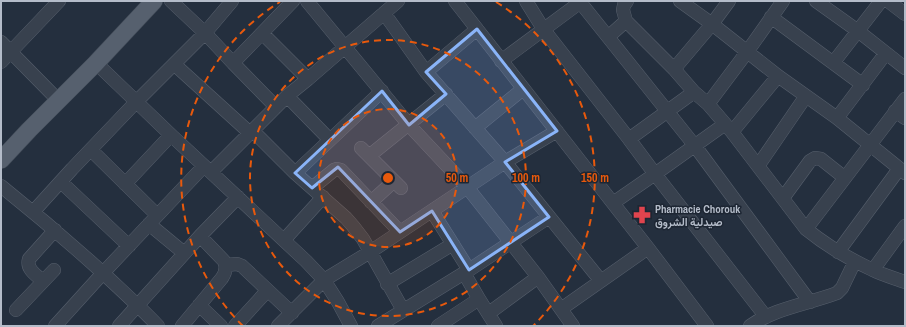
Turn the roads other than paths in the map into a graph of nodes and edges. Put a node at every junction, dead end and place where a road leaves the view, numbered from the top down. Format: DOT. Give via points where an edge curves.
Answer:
graph roads {
  1 [pos="59,1"];
  2 [pos="154,1"];
  3 [pos="171,1"];
  4 [pos="232,1"];
  5 [pos="293,1"];
  6 [pos="398,1"];
  7 [pos="455,1"];
  8 [pos="526,1"];
  9 [pos="580,1"];
  10 [pos="627,1"];
  11 [pos="680,1"];
  12 [pos="729,1"];
  13 [pos="783,1"];
  14 [pos="816,1"];
  15 [pos="881,1"];
  16 [pos="888,1"];
  17 [pos="309,2"];
  18 [pos="384,13"];
  19 [pos="905,14"];
  20 [pos="771,17"];
  21 [pos="626,21"];
  22 [pos="712,24"];
  23 [pos="477,29"];
  24 [pos="544,30"];
  25 [pos="858,31"];
  26 [pos="205,33"];
  27 [pos="262,33"];
  28 [pos="608,37"];
  29 [pos="1,42"];
  30 [pos="345,47"];
  31 [pos="11,51"];
  32 [pos="747,52"];
  33 [pos="886,53"];
  34 [pos="501,61"];
  35 [pos="1,62"];
  36 [pos="96,63"];
  37 [pos="233,63"];
  38 [pos="833,63"];
  39 [pos="174,64"];
  40 [pos="905,68"];
  41 [pos="674,69"];
  42 [pos="426,72"];
  43 [pos="778,76"];
  44 [pos="308,79"];
  45 [pos="862,85"];
  46 [pos="523,89"];
  47 [pos="382,91"];
  48 [pos="694,92"];
  49 [pos="446,94"];
  50 [pos="287,96"];
  51 [pos="806,96"];
  52 [pos="905,99"];
  53 [pos="58,100"];
  54 [pos="136,102"];
  55 [pos="708,104"];
  56 [pos="276,107"];
  57 [pos="668,111"];
  58 [pos="900,115"];
  59 [pos="837,118"];
  60 [pos="409,125"];
  61 [pos="475,128"];
  62 [pos="729,128"];
  63 [pos="557,131"];
  64 [pos="251,132"];
  65 [pos="171,135"];
  66 [pos="629,139"];
  67 [pos="330,140"];
  68 [pos="870,144"];
  69 [pos="695,146"];
  70 [pos="91,150"];
  71 [pos="1,160"];
  72 [pos="505,162"];
  73 [pos="758,166"];
  74 [pos="208,169"];
  75 [pos="902,171"];
  76 [pos="295,173"];
  77 [pos="655,174"];
  78 [pos="845,178"];
  79 [pos="61,182"];
  80 [pos="125,184"];
  81 [pos="1,186"];
  82 [pos="467,187"];
  83 [pos="312,188"];
  84 [pos="238,197"];
  85 [pos="323,197"];
  86 [pos="783,198"];
  87 [pos="371,202"];
  88 [pos="613,203"];
  89 [pos="432,211"];
  90 [pos="33,212"];
  91 [pos="549,217"];
  92 [pos="153,220"];
  93 [pos="905,226"];
  94 [pos="806,229"];
  95 [pos="55,230"];
  96 [pos="400,232"];
  97 [pos="200,236"];
  98 [pos="284,240"];
  99 [pos="511,242"];
  100 [pos="453,244"];
  101 [pos="129,246"];
  102 [pos="648,248"];
  103 [pos="370,252"];
  104 [pos="838,252"];
  105 [pos="184,253"];
  106 [pos="855,261"];
  107 [pos="226,265"];
  108 [pos="54,270"];
  109 [pos="873,270"];
  110 [pos="467,272"];
  111 [pos="103,273"];
  112 [pos="538,277"];
  113 [pos="324,280"];
  114 [pos="43,281"];
  115 [pos="602,281"];
  116 [pos="905,282"];
  117 [pos="388,284"];
  118 [pos="267,290"];
  119 [pos="479,299"];
  120 [pos="810,302"];
  121 [pos="138,304"];
  122 [pos="200,305"];
  123 [pos="16,310"];
  124 [pos="403,310"];
  125 [pos="562,310"];
  126 [pos="292,312"];
  127 [pos="489,313"];
  128 [pos="766,317"];
  129 [pos="349,325"];
  130 [pos="55,326"];
  131 [pos="119,326"];
  132 [pos="158,326"];
  133 [pos="182,326"];
  134 [pos="221,326"];
  135 [pos="235,326"];
  136 [pos="278,326"];
  137 [pos="378,326"];
  138 [pos="438,326"];
  139 [pos="496,326"];
  140 [pos="573,326"];
  141 [pos="707,326"];
  142 [pos="750,326"];
  1 -- 31 [label="street"];
  2 -- 36 [label="main road"];
  3 -- 26 [label="street"];
  4 -- 26 [label="street"];
  5 -- 27 [label="street"];
  6 -- 18 [label="street"];
  7 -- 23 [label="street"];
  8 -- 24 [label="street"];
  9 -- 24 [label="street"];
  9 -- 28 [label="street"];
  10 -- 21 [label="street" via="623,10"];
  11 -- 22 [label="street"];
  12 -- 22 [label="street"];
  13 -- 20 [label="street"];
  14 -- 25 [label="street"];
  15 -- 25 [label="street"];
  16 -- 19 [label="street"];
  17 -- 30 [label="street"];
  18 -- 30 [label="street"];
  18 -- 42 [label="street"];
  20 -- 32 [label="street"];
  20 -- 38 [label="street"];
  21 -- 28 [label="street"];
  21 -- 41 [label="street"];
  22 -- 32 [label="street"];
  22 -- 41 [label="street"];
  23 -- 34 [label="street"];
  23 -- 42 [label="street"];
  24 -- 34 [label="street"];
  24 -- 66 [label="street"];
  25 -- 33 [label="street"];
  25 -- 38 [label="street"];
  26 -- 37 [label="street"];
  26 -- 39 [label="street"];
  27 -- 37 [label="street"];
  27 -- 44 [label="street"];
  28 -- 57 [label="street"];
  29 -- 31 [label="street"];
  30 -- 44 [label="street"];
  30 -- 47 [label="street"];
  31 -- 35 [label="street"];
  31 -- 53 [label="street"];
  32 -- 43 [label="street"];
  32 -- 55 [label="street"];
  33 -- 40 [label="street"];
  33 -- 45 [label="street"];
  34 -- 46 [label="street"];
  36 -- 53 [label="main road"];
  36 -- 54 [label="street"];
  37 -- 56 [label="street"];
  38 -- 45 [label="street"];
  39 -- 54 [label="street"];
  39 -- 64 [label="street"];
  41 -- 48 [label="street"];
  42 -- 49 [label="street"];
  43 -- 51 [label="street"];
  43 -- 62 [label="street"];
  44 -- 50 [label="street"];
  45 -- 59 [label="street"];
  46 -- 61 [label="street"];
  46 -- 63 [label="street"];
  47 -- 60 [label="street"];
  47 -- 67 [label="street"];
  48 -- 55 [label="street"];
  48 -- 57 [label="street"];
  49 -- 60 [label="street"];
  49 -- 61 [label="street"];
  50 -- 56 [label="street"];
  50 -- 67 [label="street"];
  51 -- 59 [label="street"];
  51 -- 73 [label="street"];
  52 -- 58 [label="street"];
  53 -- 71 [label="main road"];
  54 -- 65 [label="street"];
  54 -- 70 [label="street"];
  55 -- 62 [label="street"];
  56 -- 64 [label="street"];
  57 -- 66 [label="street"];
  57 -- 69 [label="street"];
  58 -- 68 [label="street"];
  59 -- 68 [label="street"];
  60 -- 82 [label="street"];
  60 -- 87 [label="street" via="365,152 397,184"];
  61 -- 72 [label="street"];
  62 -- 69 [label="street"];
  62 -- 73 [label="street"];
  63 -- 72 [label="street"];
  63 -- 88 [label="street"];
  64 -- 74 [label="street"];
  64 -- 76 [label="street"];
  65 -- 74 [label="street"];
  65 -- 80 [label="street"];
  66 -- 77 [label="street"];
  67 -- 76 [label="street"];
  68 -- 75 [label="street"];
  68 -- 78 [label="street"];
  69 -- 77 [label="street"];
  69 -- 120 [label="street"];
  70 -- 79 [label="street"];
  70 -- 80 [label="street"];
  72 -- 82 [label="street"];
  72 -- 91 [label="street"];
  73 -- 86 [label="street"];
  74 -- 84 [label="street"];
  74 -- 92 [label="street"];
  75 -- 104 [label="street"];
  76 -- 83 [label="street"];
  77 -- 88 [label="street"];
  77 -- 128 [label="street"];
  78 -- 86 [label="street" via="821,159 815,158 810,161"];
  78 -- 94 [label="street"];
  79 -- 90 [label="street"];
  79 -- 101 [label="street"];
  80 -- 92 [label="street"];
  81 -- 90 [label="street"];
  82 -- 89 [label="street"];
  82 -- 99 [label="street"];
  83 -- 85 [label="street"];
  83 -- 87 [label="street" via="334,170 339,170"];
  84 -- 97 [label="street"];
  84 -- 98 [label="street"];
  85 -- 98 [label="street"];
  85 -- 103 [label="street" via="354,226"];
  86 -- 94 [label="street"];
  87 -- 96 [label="street"];
  88 -- 102 [label="street"];
  89 -- 96 [label="street"];
  89 -- 100 [label="street"];
  90 -- 95 [label="street"];
  91 -- 99 [label="street"];
  91 -- 115 [label="street"];
  92 -- 101 [label="street"];
  92 -- 105 [label="street"];
  93 -- 109 [label="street"];
  94 -- 104 [label="street"];
  95 -- 111 [label="street"];
  95 -- 114 [label="street" via="28,262 30,269"];
  96 -- 103 [label="street"];
  97 -- 105 [label="street"];
  97 -- 107 [label="street"];
  98 -- 113 [label="street"];
  99 -- 110 [label="street"];
  99 -- 112 [label="street"];
  100 -- 110 [label="street"];
  100 -- 117 [label="street"];
  101 -- 111 [label="street"];
  102 -- 115 [label="street"];
  102 -- 141 [label="street"];
  103 -- 113 [label="street"];
  103 -- 117 [label="street"];
  104 -- 106 [label="street"];
  105 -- 121 [label="street"];
  106 -- 109 [label="street"];
  106 -- 120 [label="street" via="839,292"];
  107 -- 118 [label="street" via="242,266"];
  107 -- 122 [label="street" via="225,274"];
  108 -- 114 [label="street"];
  109 -- 116 [label="street"];
  110 -- 119 [label="street"];
  110 -- 124 [label="street"];
  111 -- 121 [label="street"];
  111 -- 130 [label="street"];
  112 -- 125 [label="street"];
  112 -- 127 [label="street"];
  113 -- 126 [label="street"];
  113 -- 129 [label="street"];
  114 -- 123 [label="street"];
  115 -- 125 [label="street"];
  117 -- 124 [label="street"];
  118 -- 126 [label="street"];
  118 -- 135 [label="street"];
  119 -- 127 [label="street"];
  119 -- 138 [label="street"];
  120 -- 128 [label="street"];
  121 -- 131 [label="street"];
  121 -- 132 [label="street"];
  122 -- 133 [label="street"];
  122 -- 134 [label="street"];
  124 -- 137 [label="street"];
  125 -- 140 [label="street"];
  126 -- 136 [label="street"];
  127 -- 139 [label="street"];
  128 -- 142 [label="street"];
}
